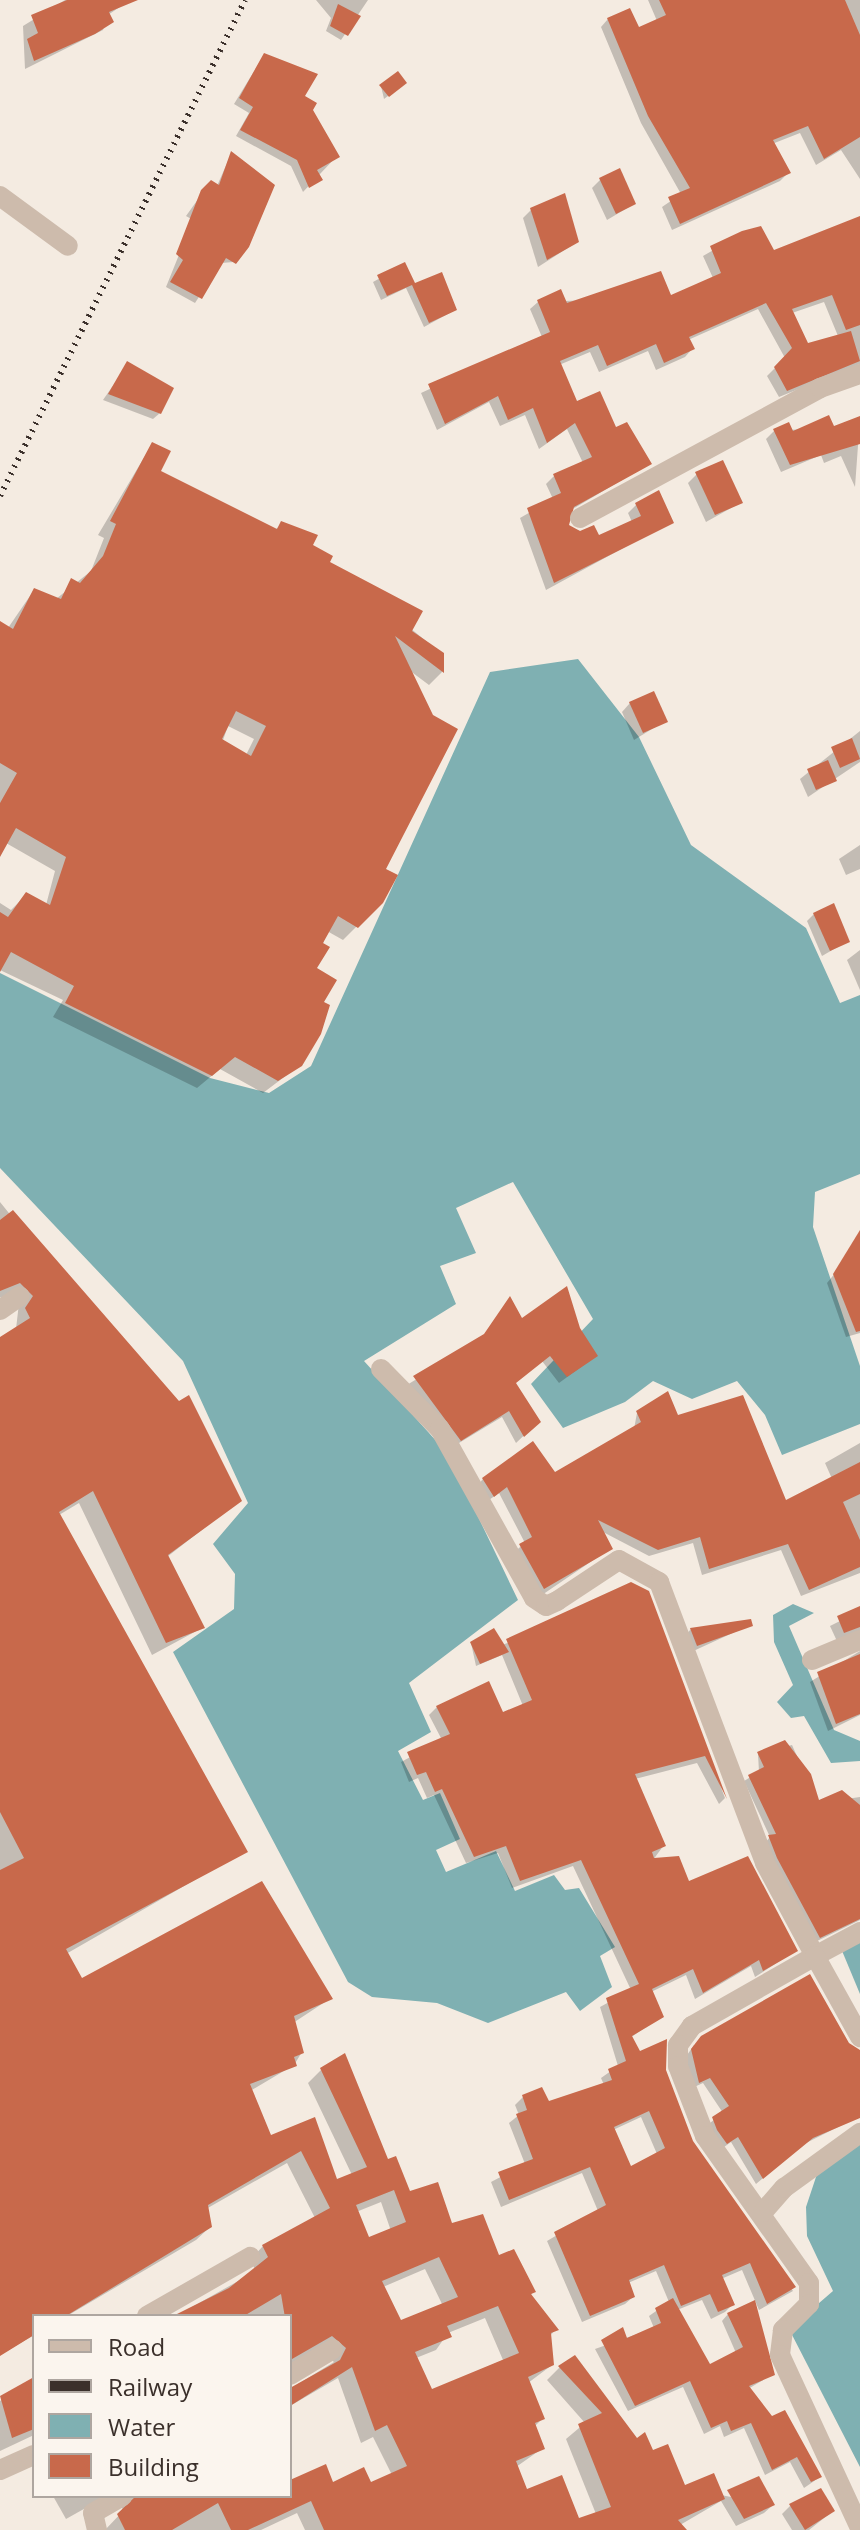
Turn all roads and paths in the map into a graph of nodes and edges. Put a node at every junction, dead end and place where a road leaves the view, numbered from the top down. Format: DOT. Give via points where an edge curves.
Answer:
graph roads {
  1 [pos="0,196"];
  2 [pos="68,246"];
  3 [pos="860,374"];
  4 [pos="580,518"];
  5 [pos="20,1296"];
  6 [pos="0,1310"];
  7 [pos="381,1369"];
  8 [pos="860,1640"];
  9 [pos="812,1660"];
  10 [pos="860,1932"];
  11 [pos="815,1956"];
  12 [pos="860,2037"];
  13 [pos="860,2133"];
  14 [pos="763,2212"];
  15 [pos="250,2257"];
  16 [pos="150,2314"];
  17 [pos="333,2349"];
  18 [pos="292,2374"];
  19 [pos="32,2456"];
  20 [pos="0,2470"];
  21 [pos="119,2498"];
  22 [pos="860,2528"];
  23 [pos="97,2530"];
  1 -- 2 [label="street"];
  3 -- 4 [label="street" via="820,388"];
  5 -- 6 [label="street"];
  7 -- 11 [label="street" via="440,1429 534,1598 546,1606 619,1560 659,1582 765,1863"];
  8 -- 9 [label="street"];
  10 -- 11 [label="street"];
  11 -- 12 [label="street"];
  11 -- 14 [label="street" via="692,2026 678,2045 678,2066 705,2136"];
  13 -- 14 [label="street" via="784,2188"];
  14 -- 22 [label="street" via="809,2283 809,2304 778,2340"];
  15 -- 16 [label="street"];
  17 -- 18 [label="street"];
  19 -- 20 [label="street"];
  21 -- 23 [label="street" via="93,2513"];
}
